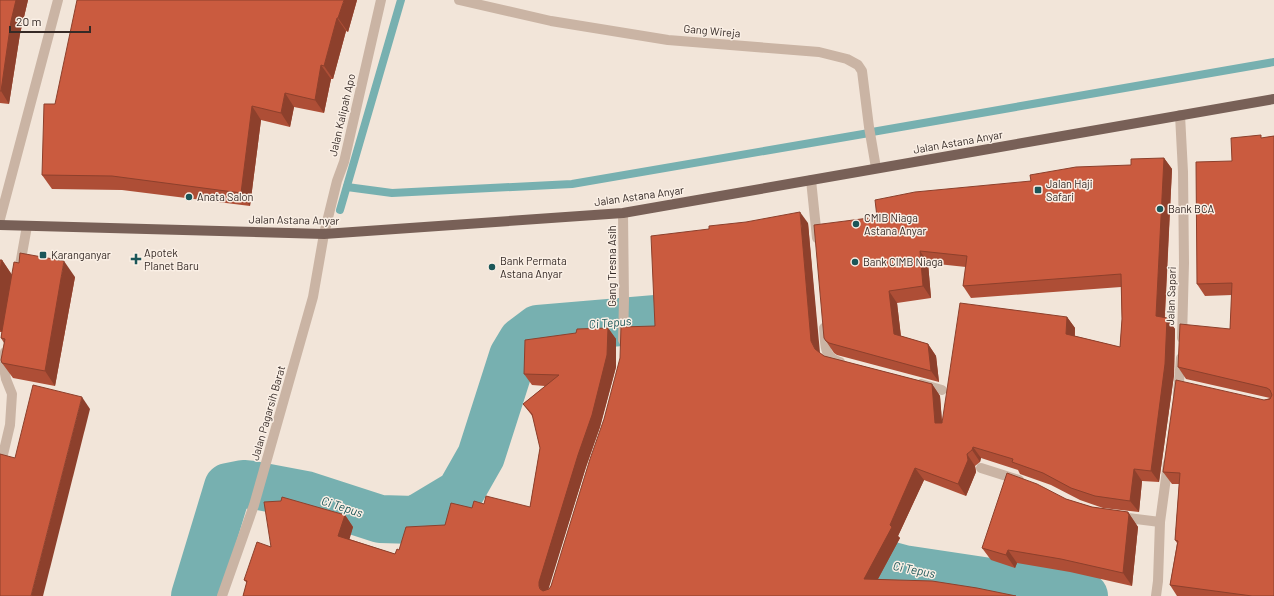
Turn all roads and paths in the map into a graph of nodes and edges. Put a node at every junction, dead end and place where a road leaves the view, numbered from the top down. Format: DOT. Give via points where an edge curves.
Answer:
graph roads {
  1 [pos="58,0"];
  2 [pos="381,0"];
  3 [pos="459,0"];
  4 [pos="1274,99"];
  5 [pos="1180,115"];
  6 [pos="876,168"];
  7 [pos="811,180"];
  8 [pos="623,213"];
  9 [pos="0,219"];
  10 [pos="0,225"];
  11 [pos="26,226"];
  12 [pos="324,234"];
  13 [pos="817,245"];
  14 [pos="18,275"];
  15 [pos="824,321"];
  16 [pos="6,345"];
  17 [pos="622,353"];
  18 [pos="850,365"];
  19 [pos="911,381"];
  20 [pos="942,390"];
  21 [pos="1176,407"];
  22 [pos="1170,453"];
  23 [pos="0,467"];
  24 [pos="981,468"];
  25 [pos="1028,483"];
  26 [pos="1108,515"];
  27 [pos="1160,522"];
  28 [pos="222,596"];
  29 [pos="1156,596"];
  1 -- 9 [label="street"];
  2 -- 12 [label="street, Jalan Kalipah Apo" via="344,162"];
  3 -- 6 [label="street, Gang Wireja" via="551,21 668,40 819,52 847,59 858,65 862,71"];
  4 -- 5 [label="main road, Jalan Astana Anyar"];
  5 -- 6 [label="main road, Jalan Astana Anyar"];
  5 -- 21 [label="street, Jalan Sapari" via="1183,172 1183,385"];
  6 -- 7 [label="main road, Jalan Astana Anyar"];
  7 -- 8 [label="main road, Jalan Astana Anyar"];
  7 -- 13 [label="street"];
  8 -- 12 [label="main road, Jalan Astana Anyar"];
  8 -- 17 [label="street, Gang Tresna Asih"];
  10 -- 11 [label="main road, Jalan Astana Anyar"];
  11 -- 12 [label="main road, Jalan Astana Anyar"];
  11 -- 14 [label="street"];
  12 -- 28 [label="street, Jalan Pagarsih Barat" via="313,297 254,505"];
  15 -- 18 [label="street" via="826,352 834,361"];
  16 -- 23 [label="street" via="4,368 12,394 10,425"];
  19 -- 20 [label="street"];
  22 -- 27 [label="street"];
  24 -- 25 [label="street"];
  26 -- 27 [label="street"];
  27 -- 29 [label="street"];
}
